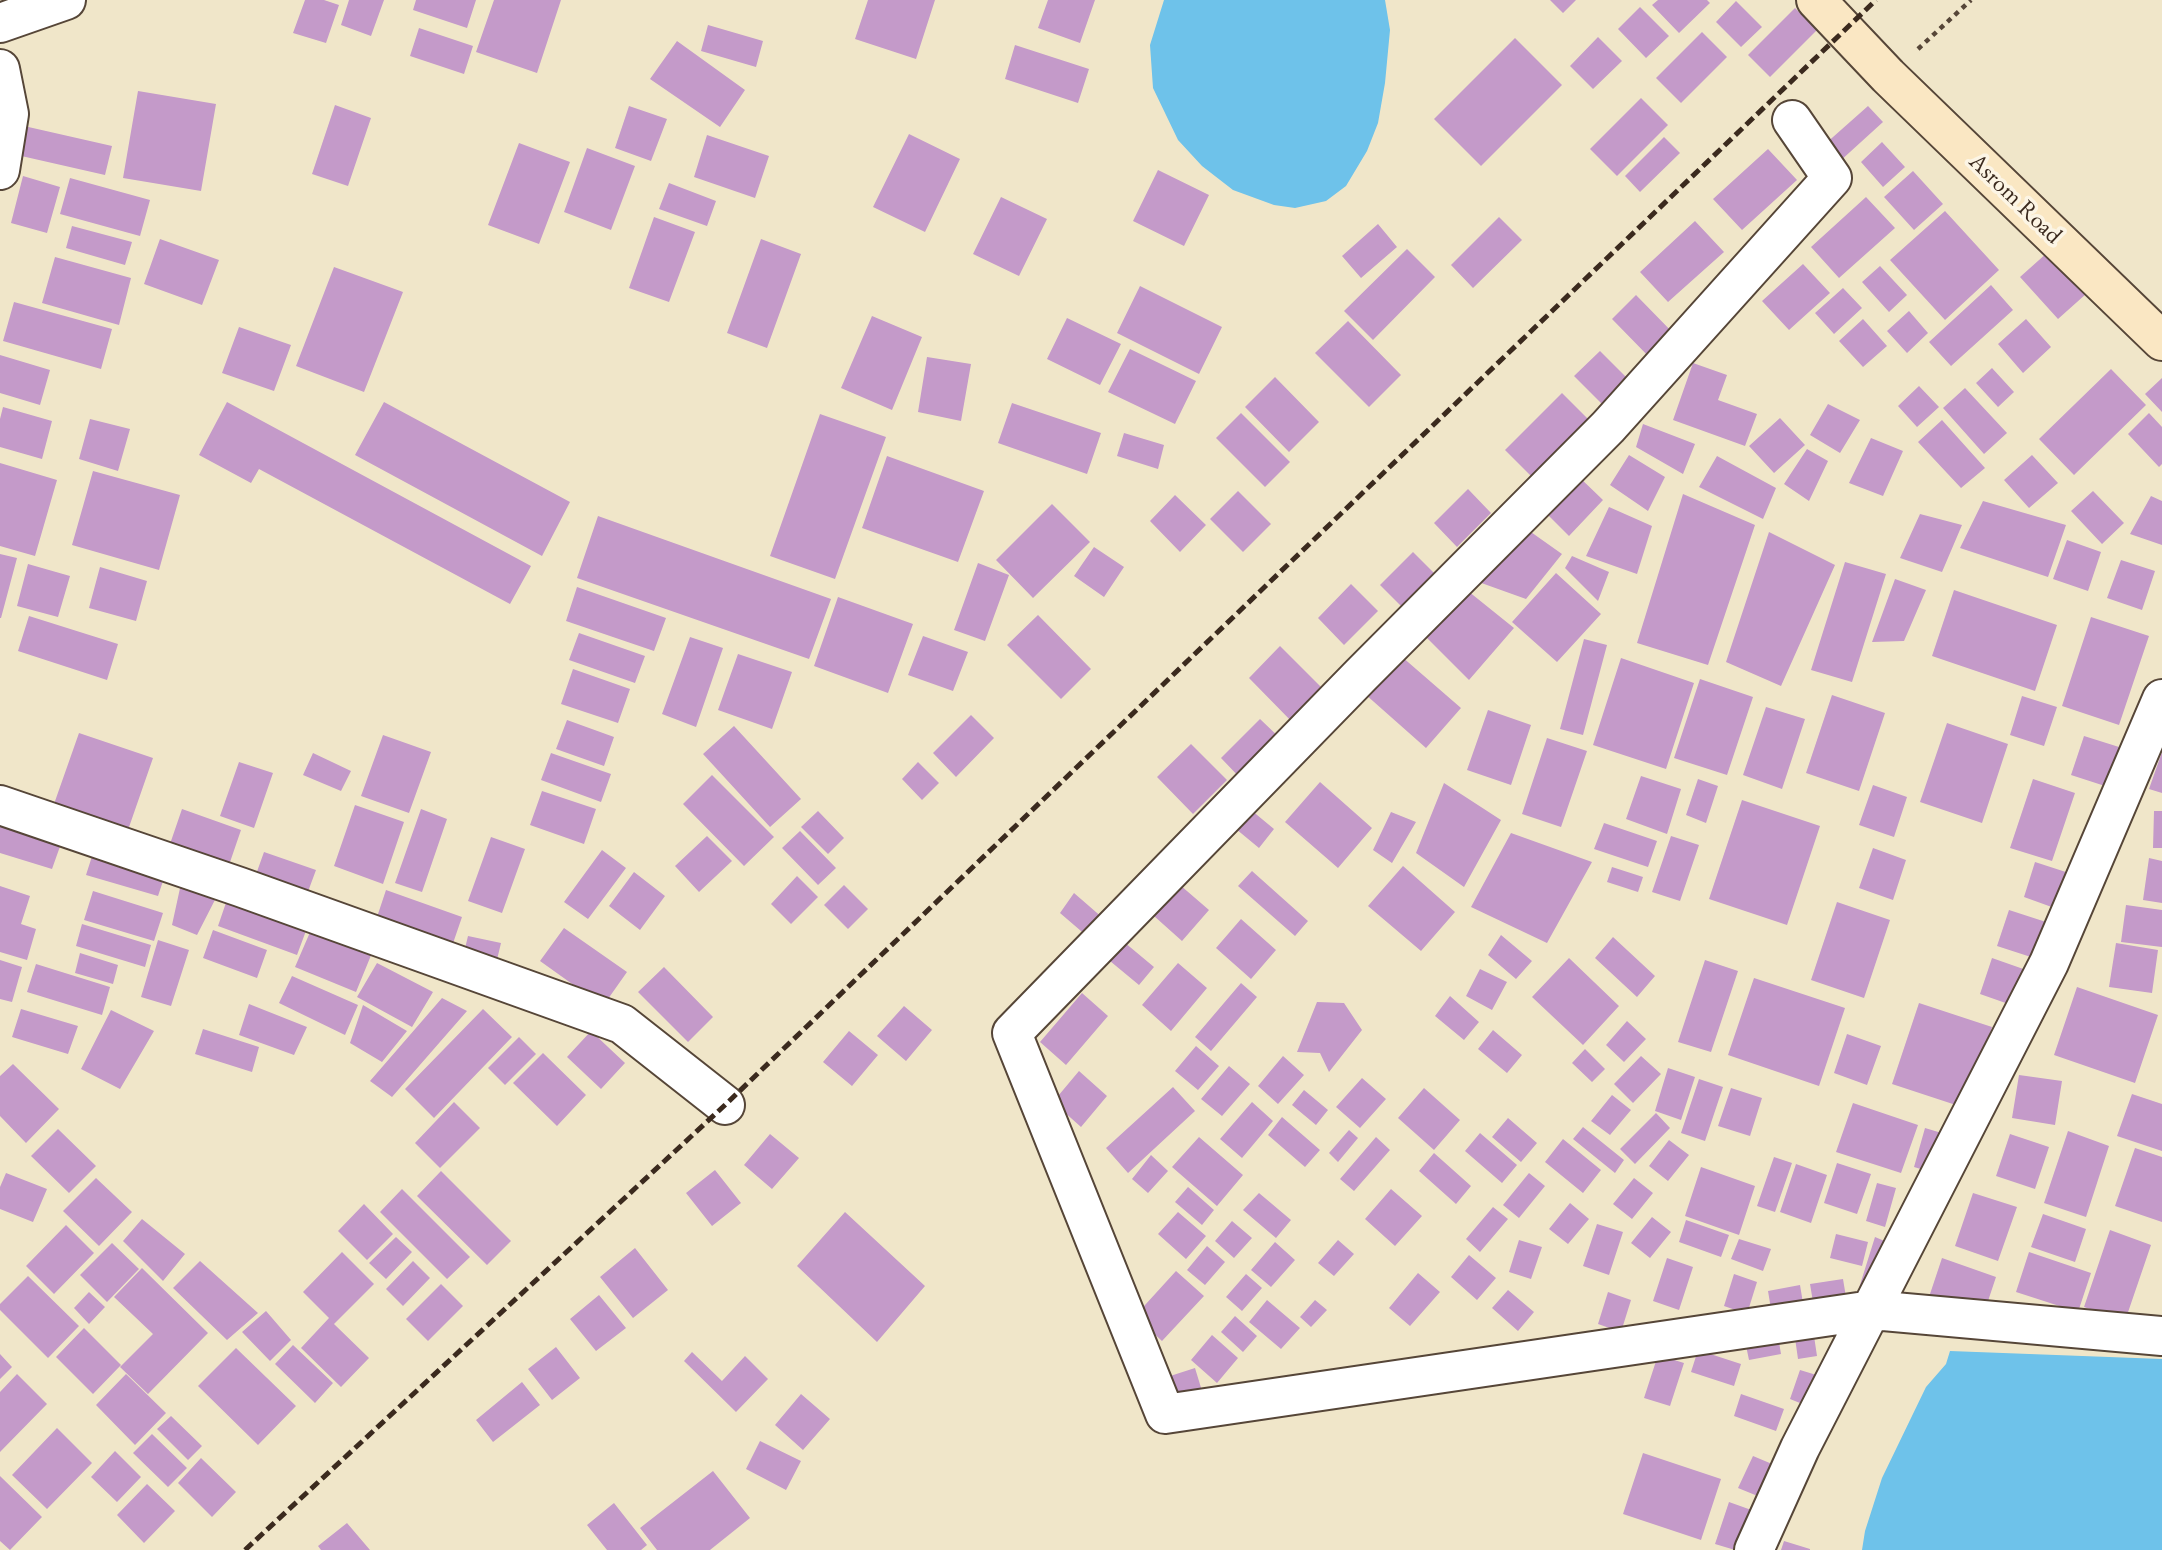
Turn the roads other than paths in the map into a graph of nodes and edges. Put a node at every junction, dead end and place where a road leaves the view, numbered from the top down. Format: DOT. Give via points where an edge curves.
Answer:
graph roads {
  1 [pos="66,0"];
  2 [pos="1816,0"];
  3 [pos="0,23"];
  4 [pos="0,69"];
  5 [pos="1792,120"];
  6 [pos="0,170"];
  7 [pos="2162,341"];
  8 [pos="2162,699"];
  9 [pos="0,805"];
  10 [pos="725,1105"];
  11 [pos="1872,1310"];
  12 [pos="2162,1336"];
  13 [pos="1754,1550"];
  1 -- 3 [label="street"];
  2 -- 7 [label="street, Asrom Road"];
  4 -- 6 [label="street" via="9,114"];
  5 -- 11 [label="street" via="1832,178 1608,427 1012,1033 1165,1414"];
  8 -- 11 [label="street" via="2049,963"];
  9 -- 10 [label="street" via="622,1024"];
  11 -- 12 [label="street"];
  11 -- 13 [label="street" via="1800,1448"];
}
